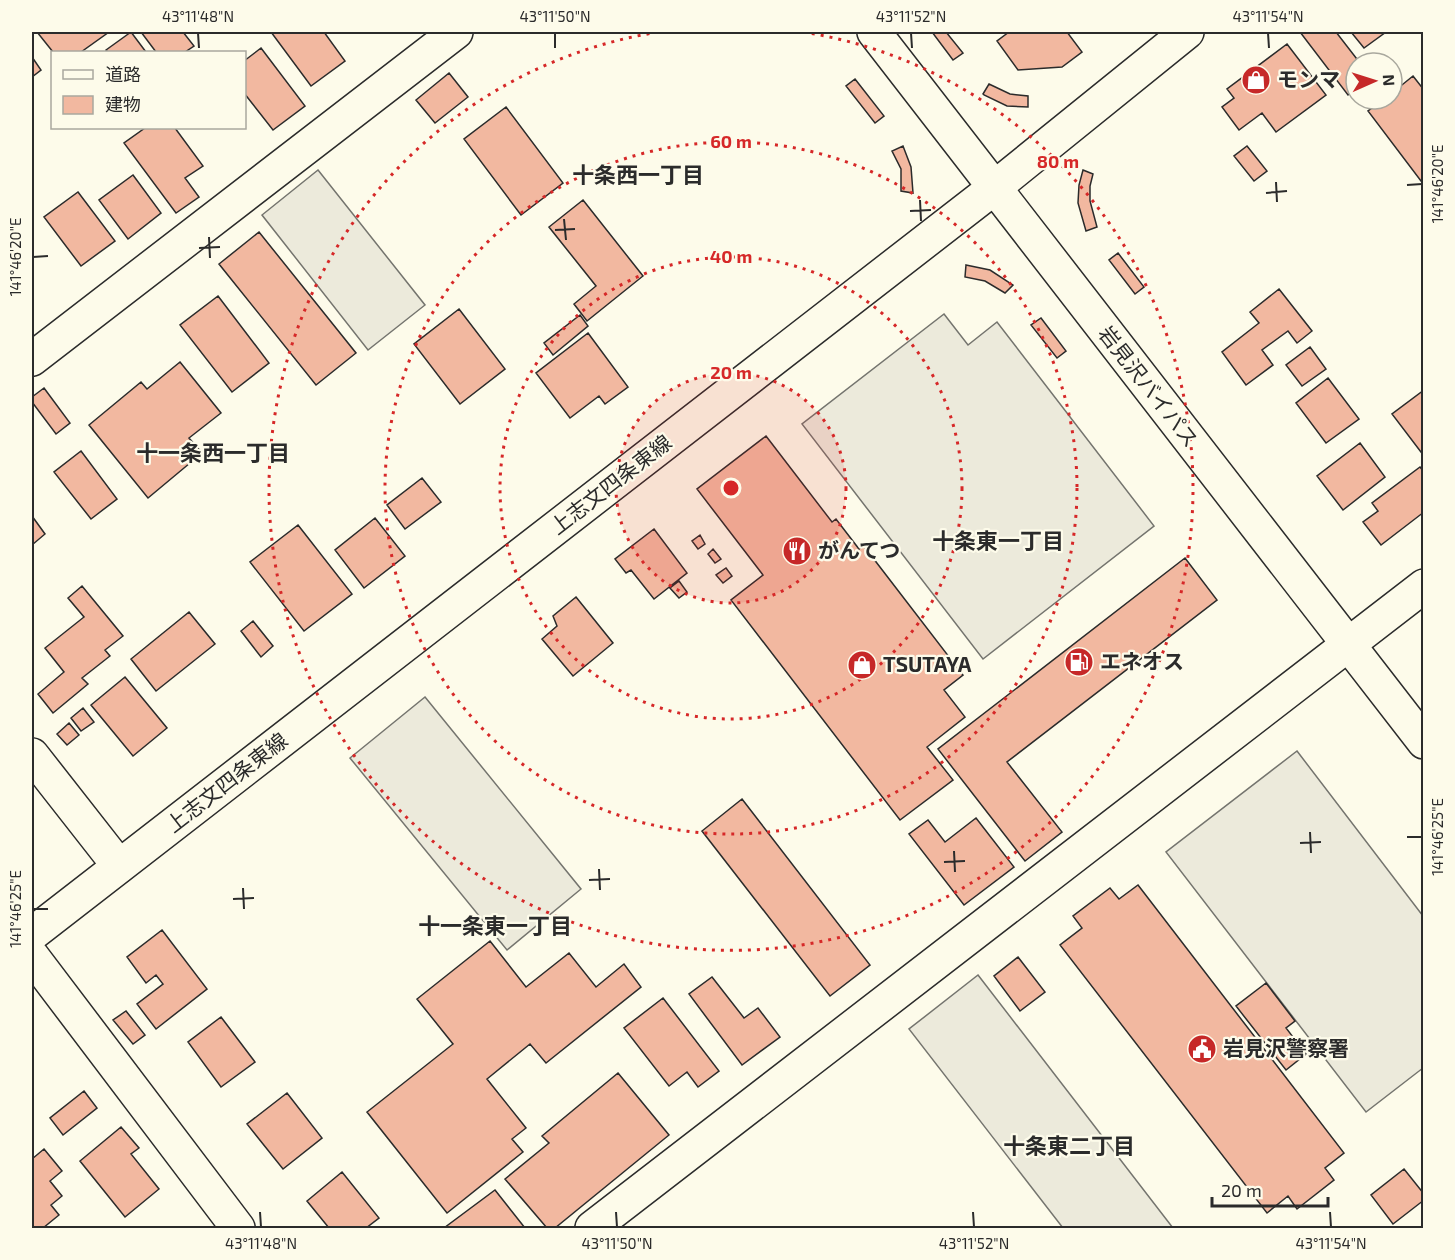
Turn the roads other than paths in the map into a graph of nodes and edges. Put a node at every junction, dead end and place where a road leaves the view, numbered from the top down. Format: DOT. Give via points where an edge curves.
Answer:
graph roads {
  1 [pos="456,32"];
  2 [pos="874,32"];
  3 [pos="1186,32"];
  4 [pos="994,188"];
  5 [pos="32,359"];
  6 [pos="1424,586"];
  7 [pos="1347,645"];
  8 [pos="1424,742"];
  9 [pos="32,755"];
  10 [pos="119,866"];
  11 [pos="32,934"];
  12 [pos="32,956"];
  13 [pos="238,1228"];
  14 [pos="592,1228"];
  1 -- 5 [label="main road"];
  2 -- 4 [label="main road, 岩見沢バイパス"];
  3 -- 4 [label="main road, 上志文四条東線"];
  4 -- 7 [label="main road, 岩見沢バイパス"];
  4 -- 10 [label="main road, 上志文四条東線"];
  6 -- 7 [label="main road"];
  7 -- 8 [label="main road, 岩見沢バイパス"];
  7 -- 14 [label="main road"];
  9 -- 10 [label="main road"];
  10 -- 11 [label="main road, 上志文四条東線"];
  12 -- 13 [label="main road"];
}
